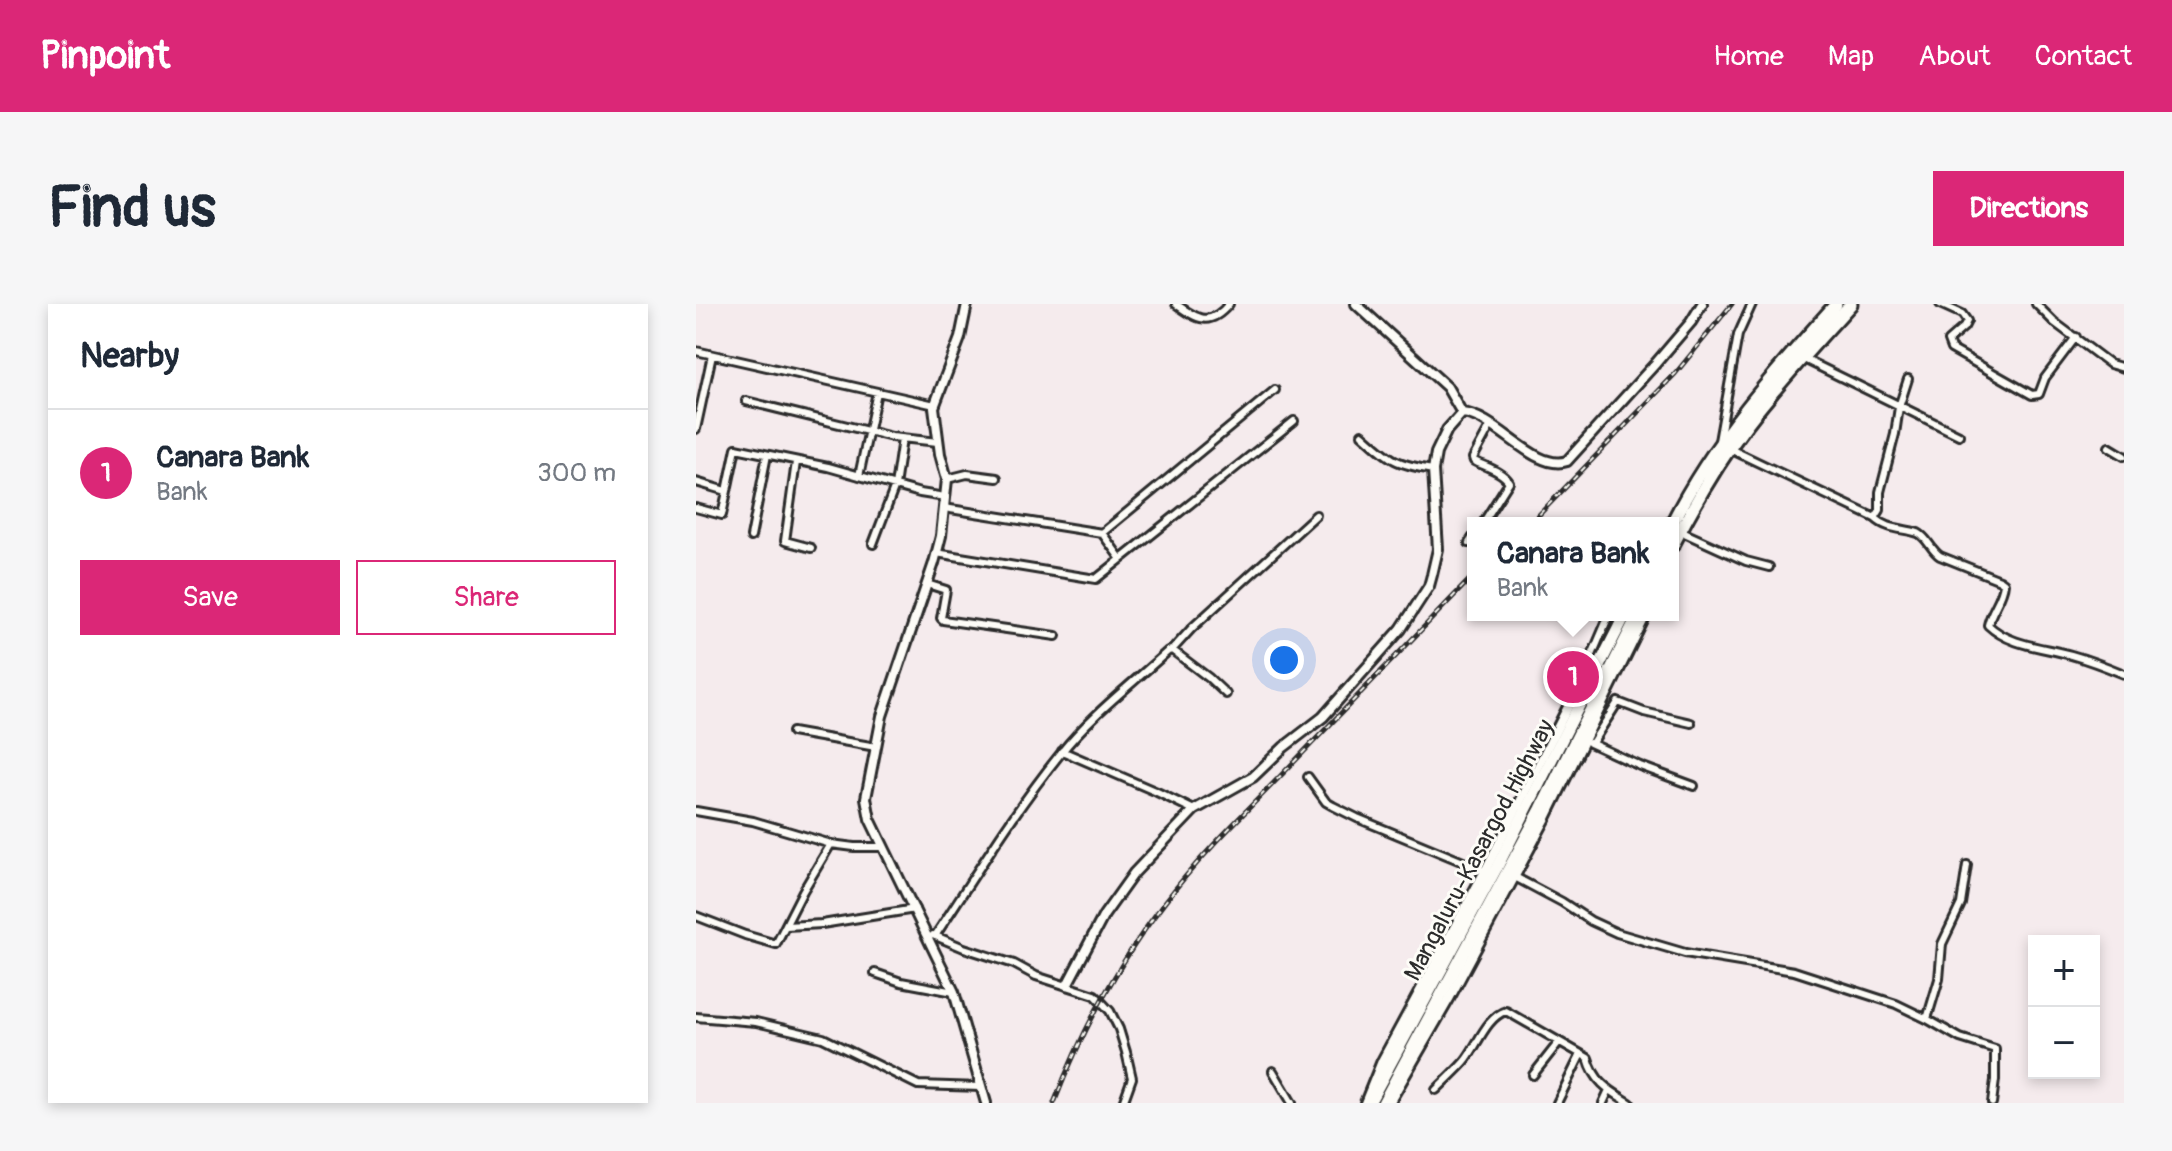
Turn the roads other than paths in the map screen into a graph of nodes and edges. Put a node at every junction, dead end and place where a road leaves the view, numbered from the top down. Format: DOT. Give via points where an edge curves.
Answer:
graph roads {
  1 [pos="967,304"];
  2 [pos="1176,304"];
  3 [pos="1229,304"];
  4 [pos="1356,304"];
  5 [pos="1702,304"];
  6 [pos="1752,304"];
  7 [pos="1836,304"];
  8 [pos="1851,304"];
  9 [pos="1940,304"];
  10 [pos="2037,304"];
  11 [pos="2076,337"];
  12 [pos="696,351"];
  13 [pos="712,355"];
  14 [pos="1802,358"];
  15 [pos="2124,368"];
  16 [pos="1908,379"];
  17 [pos="1275,390"];
  18 [pos="877,392"];
  19 [pos="746,401"];
  20 [pos="935,405"];
  21 [pos="1899,407"];
  22 [pos="1462,413"];
  23 [pos="1294,421"];
  24 [pos="1491,425"];
  25 [pos="696,429"];
  26 [pos="867,431"];
  27 [pos="1362,434"];
  28 [pos="1959,435"];
  29 [pos="902,439"];
  30 [pos="938,442"];
  31 [pos="1724,447"];
  32 [pos="2109,447"];
  33 [pos="767,455"];
  34 [pos="2124,456"];
  35 [pos="796,462"];
  36 [pos="1433,470"];
  37 [pos="859,476"];
  38 [pos="997,478"];
  39 [pos="947,479"];
  40 [pos="696,482"];
  41 [pos="895,486"];
  42 [pos="726,491"];
  43 [pos="945,497"];
  44 [pos="696,508"];
  45 [pos="944,508"];
  46 [pos="1316,515"];
  47 [pos="1487,517"];
  48 [pos="1875,518"];
  49 [pos="1679,520"];
  50 [pos="1679,528"];
  51 [pos="1102,533"];
  52 [pos="751,537"];
  53 [pos="873,544"];
  54 [pos="811,548"];
  55 [pos="936,553"];
  56 [pos="1120,558"];
  57 [pos="1769,567"];
  58 [pos="927,584"];
  59 [pos="1607,621"];
  60 [pos="1622,621"];
  61 [pos="1635,621"];
  62 [pos="1643,621"];
  63 [pos="1056,636"];
  64 [pos="1172,650"];
  65 [pos="1596,672"];
  66 [pos="2124,674"];
  67 [pos="1581,681"];
  68 [pos="1226,694"];
  69 [pos="1691,723"];
  70 [pos="792,732"];
  71 [pos="1588,741"];
  72 [pos="876,747"];
  73 [pos="1062,751"];
  74 [pos="1308,777"];
  75 [pos="1694,786"];
  76 [pos="1194,810"];
  77 [pos="696,811"];
  78 [pos="831,844"];
  79 [pos="884,847"];
  80 [pos="1967,865"];
  81 [pos="1498,870"];
  82 [pos="915,909"];
  83 [pos="696,916"];
  84 [pos="786,926"];
  85 [pos="922,928"];
  86 [pos="935,936"];
  87 [pos="875,973"];
  88 [pos="1067,985"];
  89 [pos="954,992"];
  90 [pos="696,1017"];
  91 [pos="1927,1019"];
  92 [pos="1559,1042"];
  93 [pos="1581,1054"];
  94 [pos="1273,1071"];
  95 [pos="1533,1075"];
  96 [pos="981,1087"];
  97 [pos="1436,1090"];
  98 [pos="1609,1090"];
  99 [pos="985,1102"];
  100 [pos="1123,1103"];
  101 [pos="1292,1103"];
  102 [pos="1367,1103"];
  103 [pos="1383,1103"];
  104 [pos="1389,1103"];
  105 [pos="1557,1103"];
  106 [pos="1603,1103"];
  107 [pos="1630,1103"];
  108 [pos="1992,1103"];
  1 -- 20 [label="street"];
  2 -- 3 [label="street" via="1203,320 1221,314"];
  4 -- 22 [label="street" via="1447,387"];
  5 -- 24 [label="street" via="1567,461 1559,464 1536,456"];
  6 -- 31 [label="street" via="1738,335"];
  7 -- 31 [label="highway" via="1771,376"];
  8 -- 14 [label="highway"];
  9 -- 11 [label="street" via="1967,321 1948,341 1951,349 2032,395 2039,394"];
  10 -- 11 [label="street"];
  11 -- 15 [label="street" via="2110,364"];
  12 -- 13 [label="street"];
  13 -- 18 [label="street"];
  13 -- 25 [label="street"];
  14 -- 21 [label="street"];
  14 -- 31 [label="highway"];
  16 -- 21 [label="street"];
  17 -- 51 [label="street"];
  18 -- 20 [label="street"];
  18 -- 26 [label="street"];
  19 -- 26 [label="street"];
  20 -- 30 [label="street"];
  21 -- 28 [label="street"];
  21 -- 48 [label="street"];
  22 -- 24 [label="street"];
  22 -- 36 [label="street" via="1447,430"];
  23 -- 56 [label="street"];
  24 -- 47 [label="street" via="1473,458 1509,482"];
  26 -- 29 [label="street"];
  26 -- 37 [label="street"];
  27 -- 36 [label="street" via="1391,460"];
  29 -- 30 [label="street"];
  29 -- 41 [label="street"];
  30 -- 39 [label="street"];
  31 -- 48 [label="street"];
  31 -- 49 [label="highway" via="1700,473"];
  32 -- 34 [label="street"];
  33 -- 35 [label="street"];
  33 -- 42 [label="street" via="736,448"];
  33 -- 52 [label="street"];
  35 -- 37 [label="street"];
  35 -- 54 [label="street" via="785,541"];
  36 -- 76 [label="street" via="1435,564 1429,586 1401,629 1323,717 1253,777"];
  37 -- 41 [label="street"];
  38 -- 39 [label="street" via="967,474"];
  39 -- 43 [label="street"];
  40 -- 42 [label="street"];
  41 -- 43 [label="street"];
  41 -- 53 [label="street"];
  42 -- 44 [label="street" via="722,515"];
  43 -- 45 [label="street"];
  45 -- 51 [label="street"];
  45 -- 55 [label="street"];
  46 -- 64 [label="street"];
  48 -- 66 [label="street" via="1917,533 1940,556 2004,583 1989,621 1992,629 2011,640"];
  50 -- 57 [label="street"];
  51 -- 56 [label="street"];
  55 -- 56 [label="street" via="1096,579"];
  55 -- 58 [label="street"];
  58 -- 63 [label="street" via="946,590 943,620"];
  58 -- 72 [label="street"];
  59 -- 67 [label="street"];
  60 -- 65 [label="highway, Mangaluru-Kasargod Highway"];
  61 -- 81 [label="highway, Mangaluru-Kasargod Highway"];
  62 -- 71 [label="street"];
  64 -- 68 [label="street"];
  64 -- 73 [label="street"];
  65 -- 67 [label="street"];
  65 -- 81 [label="highway, Mangaluru-Kasargod Highway"];
  67 -- 81 [label="street"];
  69 -- 71 [label="street" via="1618,702"];
  70 -- 72 [label="street"];
  71 -- 75 [label="street"];
  71 -- 81 [label="street"];
  72 -- 79 [label="street" via="866,798"];
  73 -- 76 [label="street"];
  73 -- 86 [label="street"];
  74 -- 81 [label="street" via="1326,802 1357,818"];
  76 -- 88 [label="street" via="1134,873 1104,915"];
  77 -- 78 [label="street"];
  78 -- 79 [label="street"];
  78 -- 84 [label="street"];
  79 -- 82 [label="street"];
  80 -- 91 [label="street" via="1961,904 1942,944"];
  81 -- 91 [label="street" via="1617,933 1685,953 1794,971"];
  81 -- 102 [label="highway, Mangaluru-Kasargod Highway"];
  81 -- 103 [label="highway, Mangaluru-Kasargod Highway"];
  81 -- 104 [label="street" via="1449,999"];
  82 -- 84 [label="street"];
  82 -- 85 [label="street"];
  83 -- 84 [label="street" via="776,944"];
  85 -- 86 [label="street"];
  85 -- 89 [label="street"];
  86 -- 88 [label="street"];
  87 -- 89 [label="street"];
  88 -- 100 [label="street" via="1095,995 1119,1029 1132,1078"];
  89 -- 96 [label="street"];
  90 -- 96 [label="street" via="756,1022 823,1038 918,1085"];
  91 -- 108 [label="street" via="1960,1038 1995,1049"];
  92 -- 93 [label="street"];
  92 -- 95 [label="street"];
  92 -- 97 [label="street" via="1500,1012 1467,1059"];
  93 -- 98 [label="street"];
  93 -- 105 [label="street"];
  94 -- 101 [label="street"];
  96 -- 99 [label="street"];
  98 -- 106 [label="street"];
  98 -- 107 [label="street"];
}
